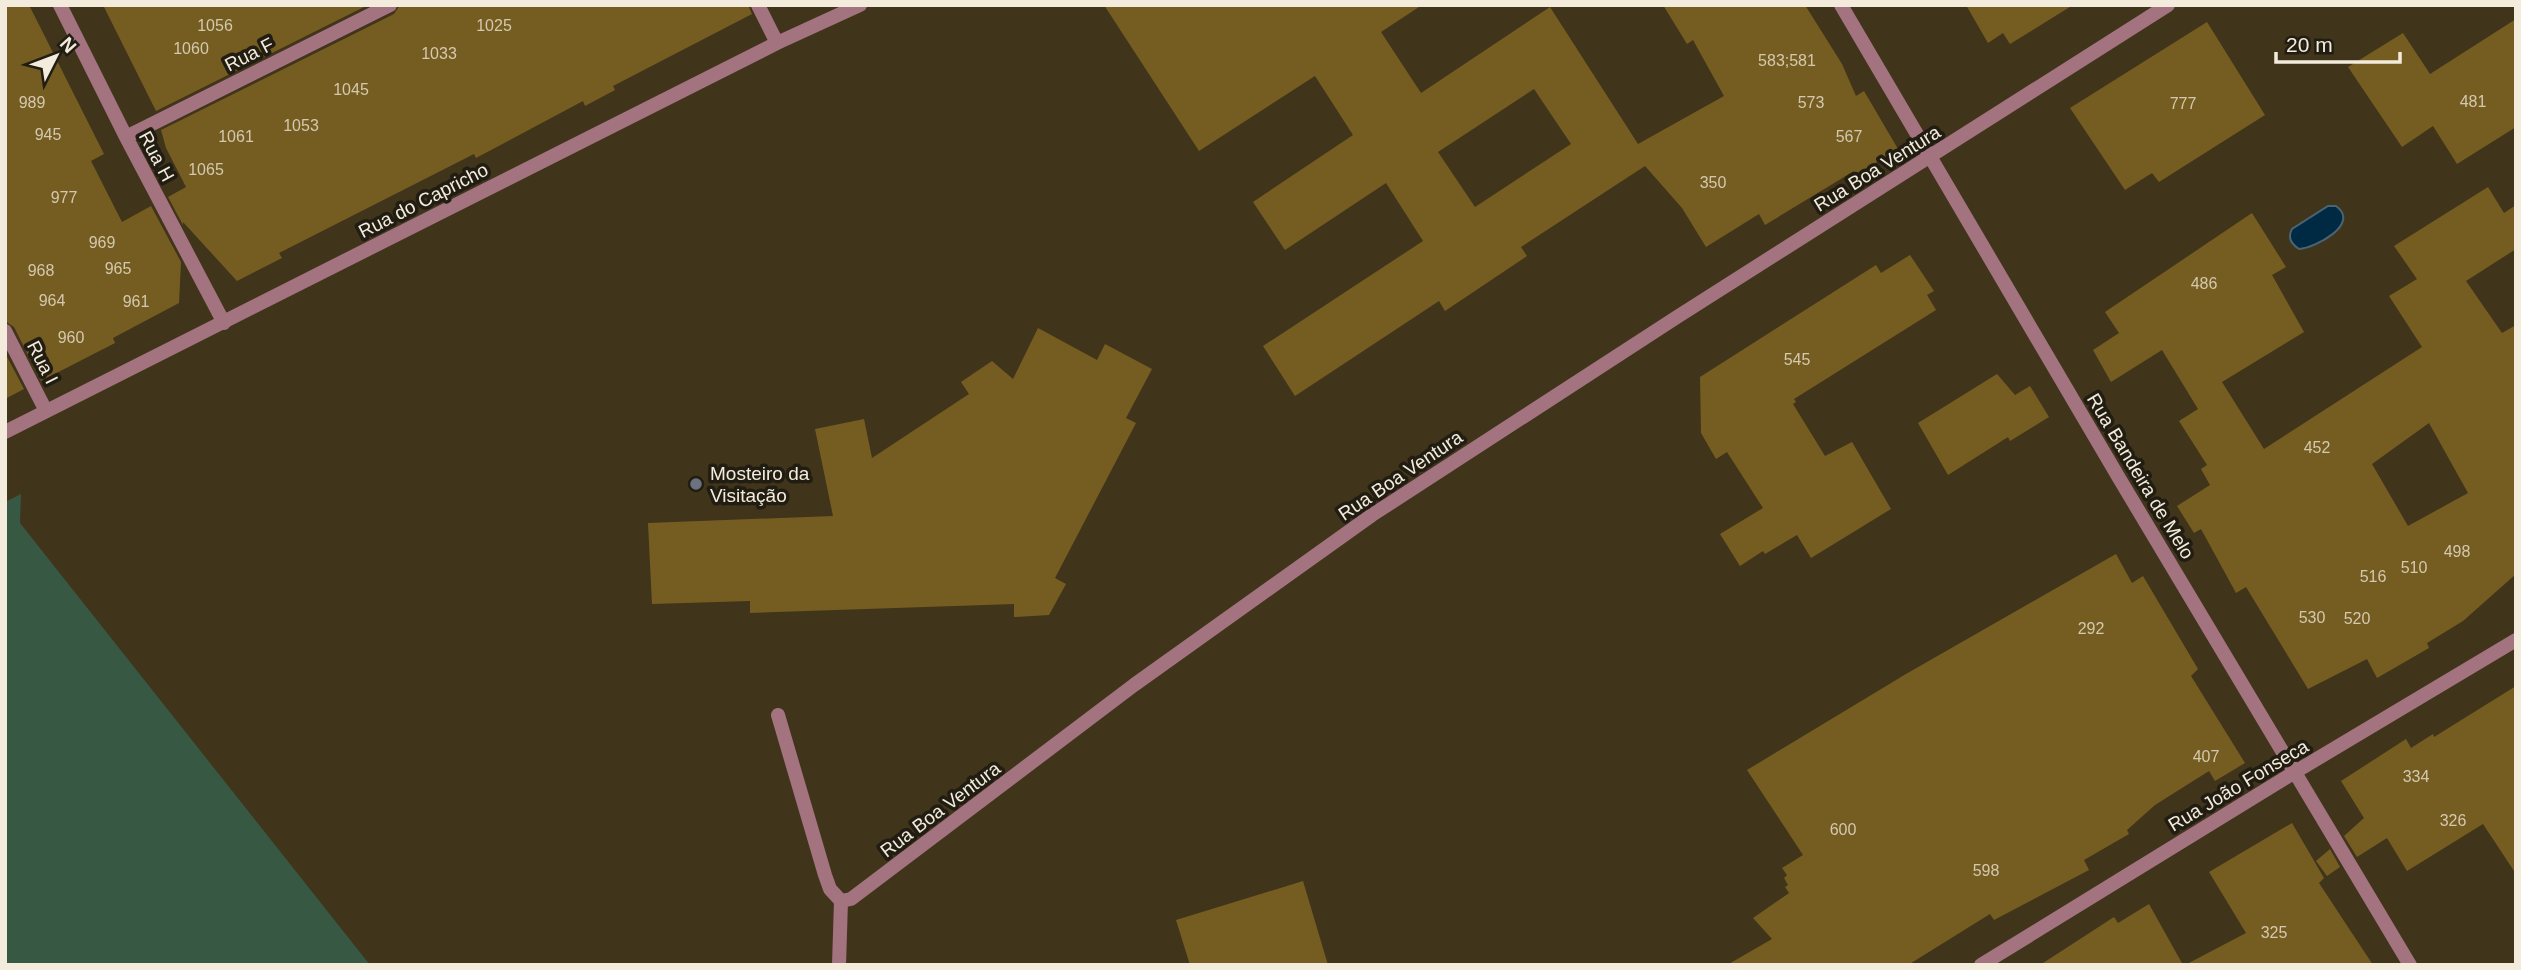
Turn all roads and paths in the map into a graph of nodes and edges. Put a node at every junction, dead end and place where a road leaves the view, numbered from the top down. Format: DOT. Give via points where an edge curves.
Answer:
graph roads {
  1 [pos="60,5"];
  2 [pos="390,5"];
  3 [pos="758,5"];
  4 [pos="860,5"];
  5 [pos="1841,5"];
  6 [pos="2168,5"];
  7 [pos="777,43"];
  8 [pos="126,138"];
  9 [pos="1931,157"];
  10 [pos="223,323"];
  11 [pos="5,331"];
  12 [pos="46,411"];
  13 [pos="5,432"];
  14 [pos="2516,640"];
  15 [pos="778,715"];
  16 [pos="2295,772"];
  17 [pos="841,901"];
  18 [pos="839,965"];
  19 [pos="1981,965"];
  20 [pos="2410,965"];
  1 -- 8 [label="street, Rua H"];
  2 -- 8 [label="street, Rua F"];
  3 -- 7 [label="street"];
  4 -- 7 [label="street, Rua do Capricho"];
  5 -- 9 [label="street, Rua Bandeira de Melo"];
  6 -- 9 [label="street, Rua Boa Ventura"];
  7 -- 10 [label="street, Rua do Capricho"];
  8 -- 10 [label="street, Rua H"];
  9 -- 16 [label="street, Rua Bandeira de Melo"];
  9 -- 17 [label="street, Rua Boa Ventura" via="1372,515 1134,685 863,892"];
  10 -- 12 [label="street, Rua do Capricho"];
  11 -- 12 [label="street, Rua I"];
  12 -- 13 [label="street, Rua do Capricho"];
  14 -- 16 [label="street, Rua João Fonseca"];
  15 -- 17 [label="street" via="825,875"];
  16 -- 19 [label="street, Rua João Fonseca"];
  16 -- 20 [label="street, Rua Bandeira de Melo"];
  17 -- 18 [label="street"];
}
